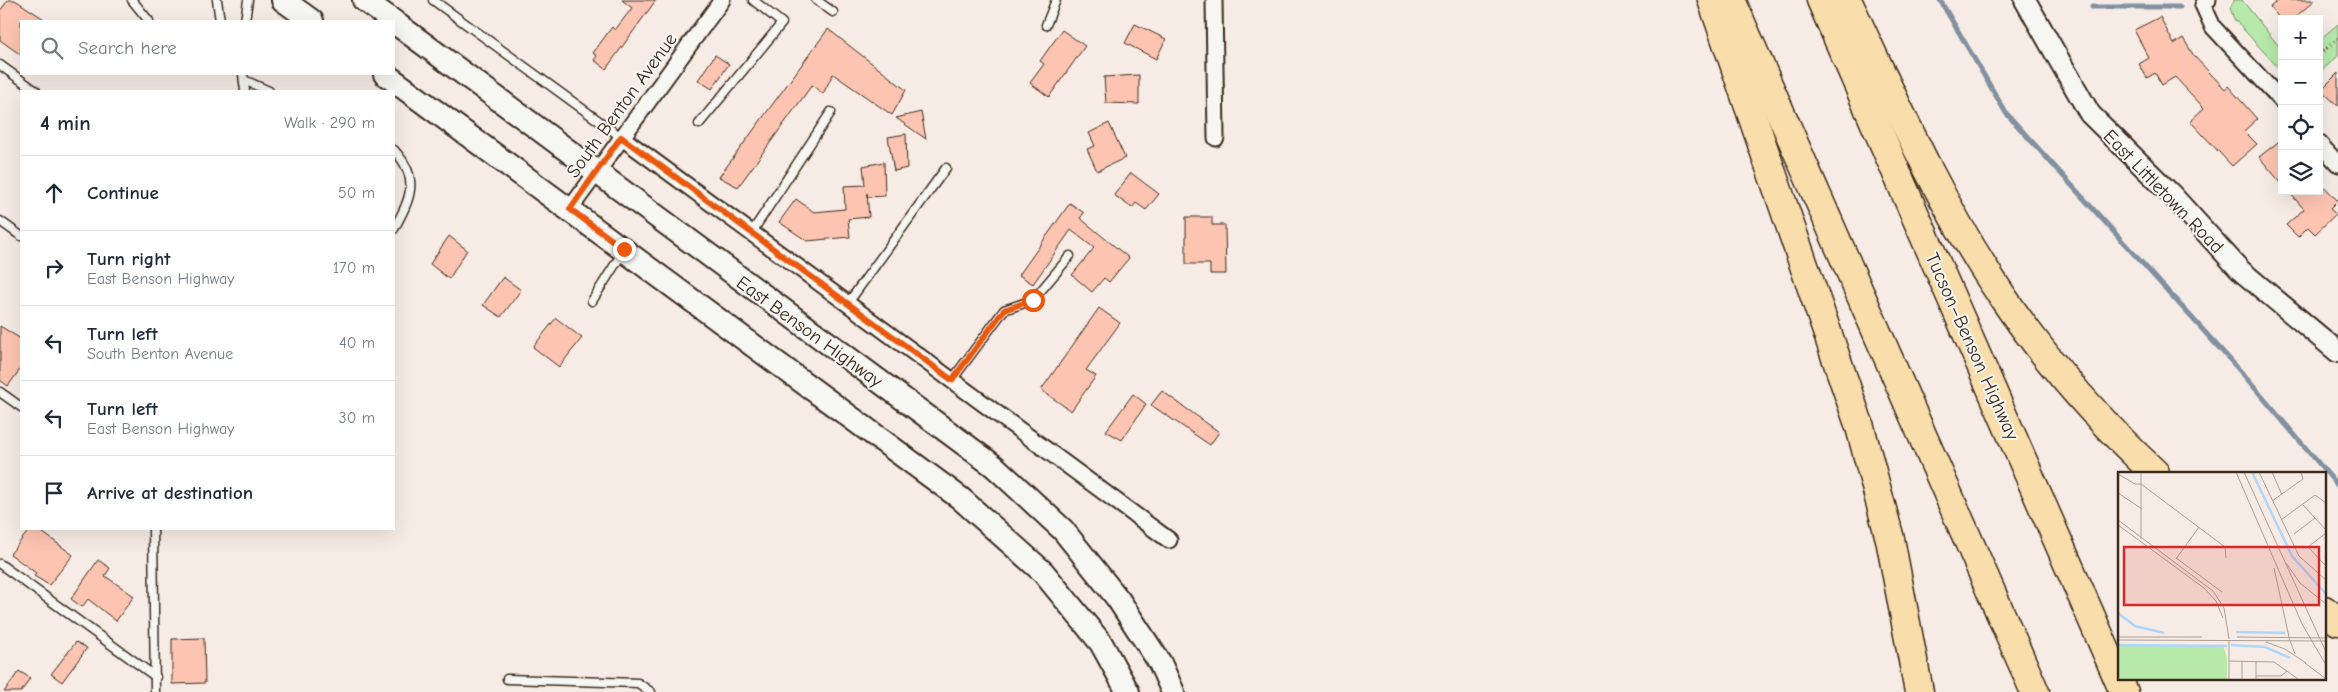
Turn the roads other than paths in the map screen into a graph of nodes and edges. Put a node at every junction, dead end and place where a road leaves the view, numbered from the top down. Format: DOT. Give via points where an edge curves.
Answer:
graph roads {
  1 [pos="132,0"];
  2 [pos="217,0"];
  3 [pos="248,0"];
  4 [pos="283,0"];
  5 [pos="364,0"];
  6 [pos="433,0"];
  7 [pos="722,0"];
  8 [pos="753,0"];
  9 [pos="816,0"];
  10 [pos="1056,0"];
  11 [pos="1214,0"];
  12 [pos="1712,0"];
  13 [pos="1731,0"];
  14 [pos="1821,0"];
  15 [pos="1847,0"];
  16 [pos="2025,0"];
  17 [pos="2205,3"];
  18 [pos="833,12"];
  19 [pos="148,20"];
  20 [pos="220,20"];
  21 [pos="245,20"];
  22 [pos="311,20"];
  23 [pos="390,20"];
  24 [pos="395,23"];
  25 [pos="1046,26"];
  26 [pos="0,64"];
  27 [pos="386,75"];
  28 [pos="243,77"];
  29 [pos="35,90"];
  30 [pos="245,90"];
  31 [pos="267,90"];
  32 [pos="2278,97"];
  33 [pos="831,112"];
  34 [pos="699,124"];
  35 [pos="621,137"];
  36 [pos="1216,138"];
  37 [pos="2323,147"];
  38 [pos="395,151"];
  39 [pos="2338,164"];
  40 [pos="946,168"];
  41 [pos="596,172"];
  42 [pos="570,209"];
  43 [pos="0,221"];
  44 [pos="395,227"];
  45 [pos="752,232"];
  46 [pos="20,235"];
  47 [pos="624,249"];
  48 [pos="1070,256"];
  49 [pos="592,301"];
  50 [pos="848,303"];
  51 [pos="2338,352"];
  52 [pos="952,380"];
  53 [pos="0,392"];
  54 [pos="20,406"];
  55 [pos="2154,472"];
  56 [pos="153,530"];
  57 [pos="1169,540"];
  58 [pos="0,564"];
  59 [pos="2326,612"];
  60 [pos="2338,621"];
  61 [pos="156,677"];
  62 [pos="2118,678"];
  63 [pos="507,679"];
  64 [pos="2119,680"];
  65 [pos="155,692"];
  66 [pos="651,692"];
  67 [pos="1128,692"];
  68 [pos="1173,692"];
  69 [pos="1919,692"];
  70 [pos="2035,692"];
  71 [pos="2124,692"];
  1 -- 19 [label="lane"];
  2 -- 20 [label="lane"];
  3 -- 21 [label="lane"];
  4 -- 22 [label="main road"];
  5 -- 23 [label="main road, East Benson Highway"];
  6 -- 35 [label="lane"];
  7 -- 35 [label="street, South Benton Avenue"];
  8 -- 34 [label="lane" via="782,23"];
  9 -- 18 [label="lane"];
  10 -- 25 [label="lane"];
  11 -- 36 [label="street"];
  12 -- 69 [label="highway" via="1860,427 1894,558"];
  13 -- 70 [label="highway"];
  14 -- 62 [label="highway, Tucson–Benson Highway"];
  15 -- 55 [label="highway" via="1923,160 2001,295 2060,373 2108,428"];
  16 -- 51 [label="street, East Littletown Road" via="2090,114 2171,194 2240,270"];
  17 -- 32 [label="street" via="2213,27"];
  24 -- 41 [label="main road, East Benson Highway"];
  26 -- 29 [label="lane"];
  27 -- 42 [label="main road"];
  28 -- 30 [label="lane"];
  28 -- 31 [label="lane"];
  33 -- 45 [label="lane"];
  35 -- 41 [label="street, South Benton Avenue"];
  35 -- 45 [label="street"];
  37 -- 39 [label="street"];
  38 -- 44 [label="lane" via="403,160 410,179 409,200"];
  40 -- 50 [label="lane"];
  41 -- 42 [label="street, South Benton Avenue"];
  41 -- 68 [label="main road, East Benson Highway" via="994,466 1063,530 1118,599 1160,663"];
  42 -- 47 [label="main road"];
  43 -- 46 [label="lane"];
  45 -- 50 [label="street"];
  47 -- 49 [label="lane"];
  47 -- 67 [label="main road" via="966,504 1043,572 1101,644"];
  48 -- 52 [label="lane" via="1033,300 1004,310"];
  50 -- 52 [label="street"];
  52 -- 57 [label="street"];
  53 -- 54 [label="lane"];
  56 -- 61 [label="lane"];
  58 -- 61 [label="lane"];
  59 -- 60 [label="highway"];
  61 -- 65 [label="lane"];
  63 -- 66 [label="lane" via="638,683"];
  64 -- 71 [label="highway, Tucson–Benson Highway"];
}
